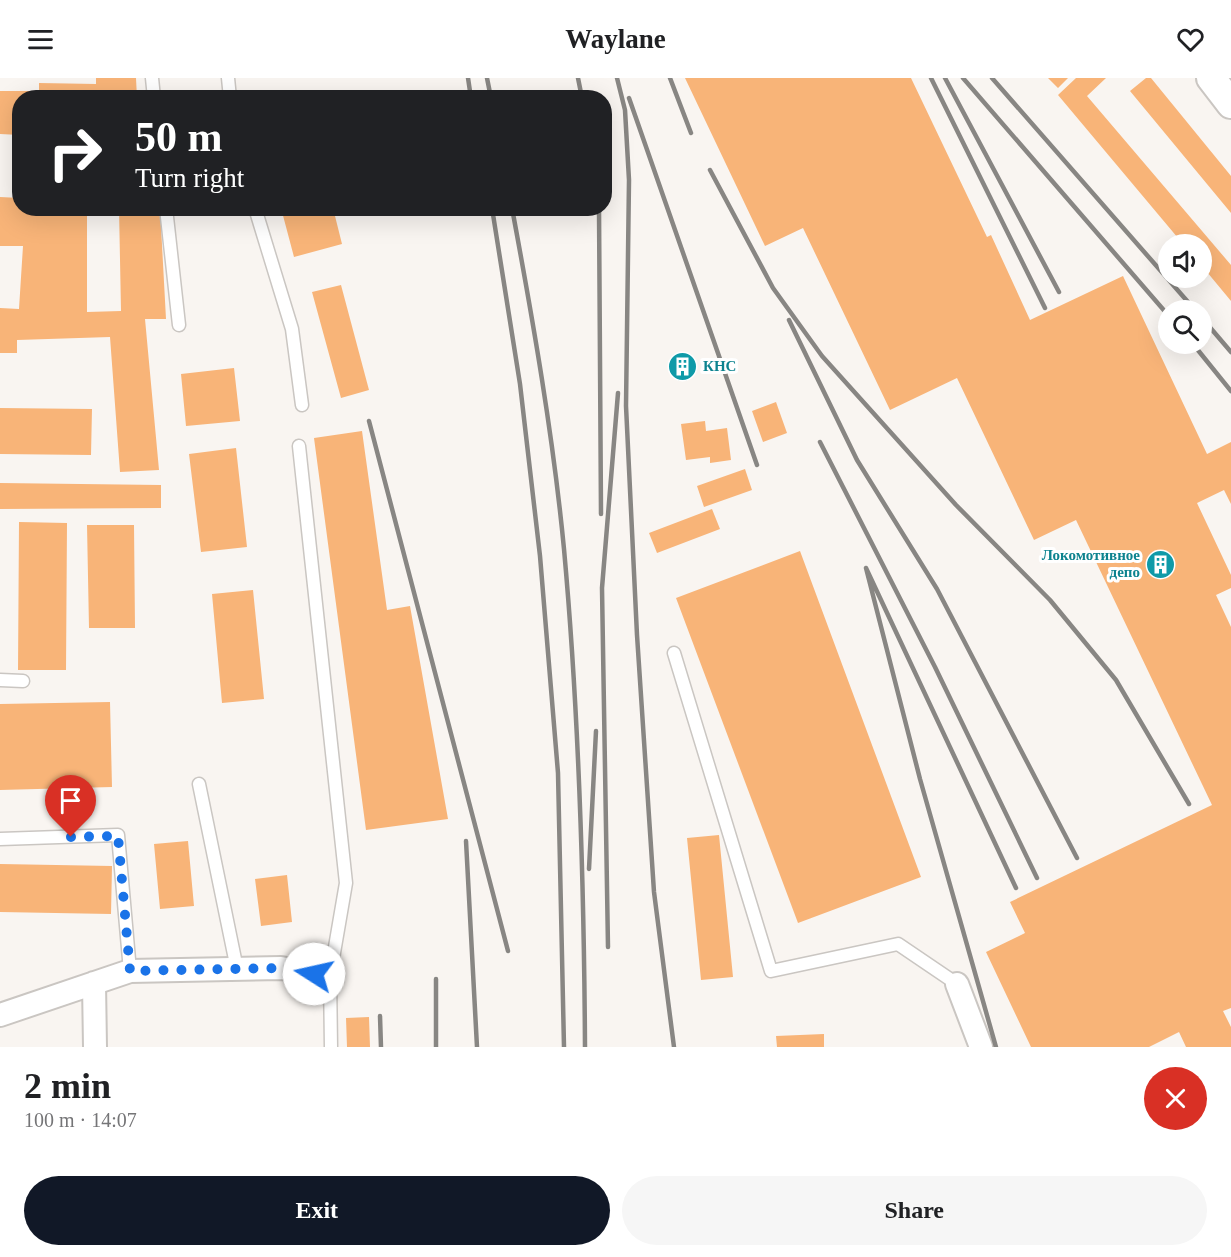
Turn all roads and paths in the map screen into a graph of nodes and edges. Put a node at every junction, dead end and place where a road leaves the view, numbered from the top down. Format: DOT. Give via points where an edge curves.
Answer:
graph roads {
  1 [pos="167,216"];
  2 [pos="257,216"];
  3 [pos="179,325"];
  4 [pos="302,405"];
  5 [pos="299,446"];
  6 [pos="674,653"];
  7 [pos="0,680"];
  8 [pos="23,681"];
  9 [pos="199,784"];
  10 [pos="0,839"];
  11 [pos="237,969"];
  12 [pos="130,971"];
  13 [pos="330,976"];
  14 [pos="94,983"];
  15 [pos="957,984"];
  16 [pos="0,1016"];
  17 [pos="95,1047"];
  18 [pos="331,1047"];
  19 [pos="981,1047"];
  1 -- 3 [label="lane"];
  2 -- 4 [label="lane" via="292,329"];
  5 -- 13 [label="lane" via="346,883"];
  6 -- 15 [label="lane" via="771,970 898,944"];
  7 -- 8 [label="lane"];
  9 -- 11 [label="lane"];
  10 -- 12 [label="lane" via="118,836"];
  11 -- 12 [label="street"];
  11 -- 13 [label="street" via="280,968"];
  12 -- 14 [label="street"];
  13 -- 18 [label="lane"];
  14 -- 16 [label="street"];
  14 -- 17 [label="street"];
  15 -- 19 [label="street"];
}
